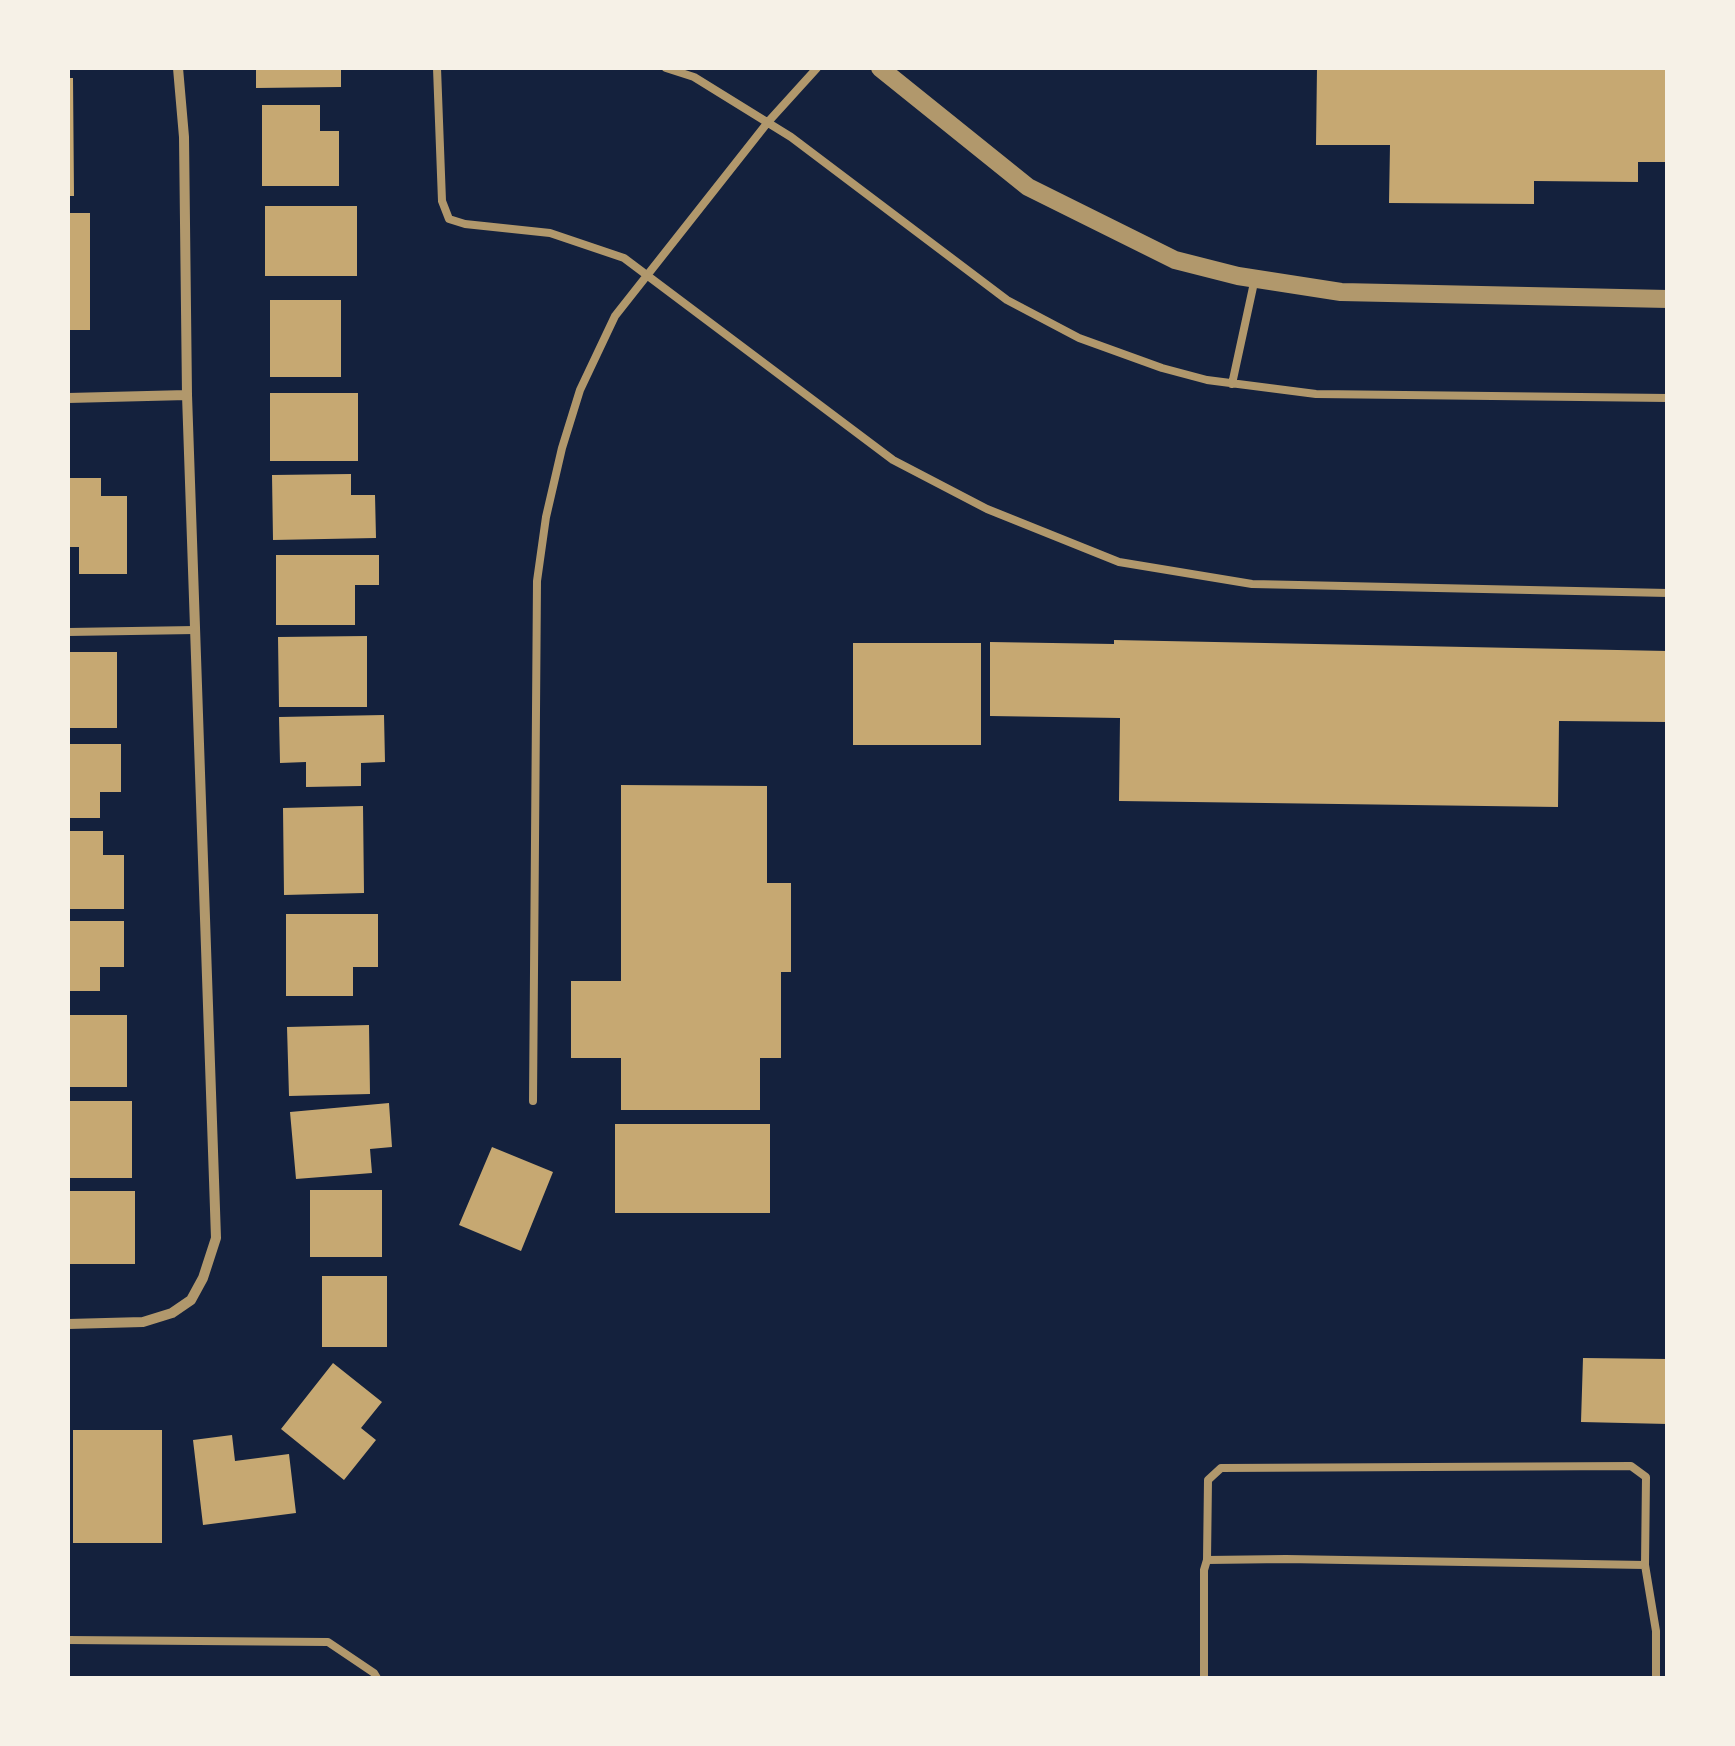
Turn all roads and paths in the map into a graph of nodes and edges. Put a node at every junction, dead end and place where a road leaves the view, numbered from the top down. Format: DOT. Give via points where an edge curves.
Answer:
graph roads {
  1 [pos="178,68"];
  2 [pos="438,68"];
  3 [pos="666,68"];
  4 [pos="816,68"];
  5 [pos="880,68"];
  6 [pos="768,122"];
  7 [pos="647,274"];
  8 [pos="1254,278"];
  9 [pos="1668,299"];
  10 [pos="1232,384"];
  11 [pos="187,396"];
  12 [pos="68,398"];
  13 [pos="1668,398"];
  14 [pos="1668,593"];
  15 [pos="195,630"];
  16 [pos="68,632"];
  17 [pos="533,1101"];
  18 [pos="68,1324"];
  19 [pos="1207,1560"];
  20 [pos="1645,1565"];
  21 [pos="68,1640"];
  22 [pos="377,1678"];
  23 [pos="1204,1678"];
  24 [pos="1656,1678"];
  1 -- 11 [label="street"];
  2 -- 7 [label="lane" via="442,201 449,219 550,232 624,258"];
  3 -- 6 [label="lane" via="694,77"];
  4 -- 6 [label="lane"];
  5 -- 8 [label="street" via="1028,187 1174,260"];
  6 -- 7 [label="lane"];
  6 -- 10 [label="lane" via="1007,300 1078,338"];
  7 -- 14 [label="lane" via="893,460 988,509 1120,562 1252,584"];
  7 -- 17 [label="lane" via="615,316 580,390 543,533 534,675"];
  8 -- 9 [label="street" via="1341,292"];
  8 -- 10 [label="lane"];
  10 -- 13 [label="lane" via="1316,394"];
  11 -- 12 [label="street"];
  11 -- 15 [label="street"];
  15 -- 16 [label="lane"];
  15 -- 18 [label="street" via="216,1238 192,1300 172,1313 143,1322"];
  19 -- 20 [label="lane"];
  19 -- 20 [label="lane" via="1208,1480 1221,1468 1630,1466 1646,1477"];
  19 -- 23 [label="lane"];
  20 -- 24 [label="lane"];
  21 -- 22 [label="lane" via="328,1642"];
}
